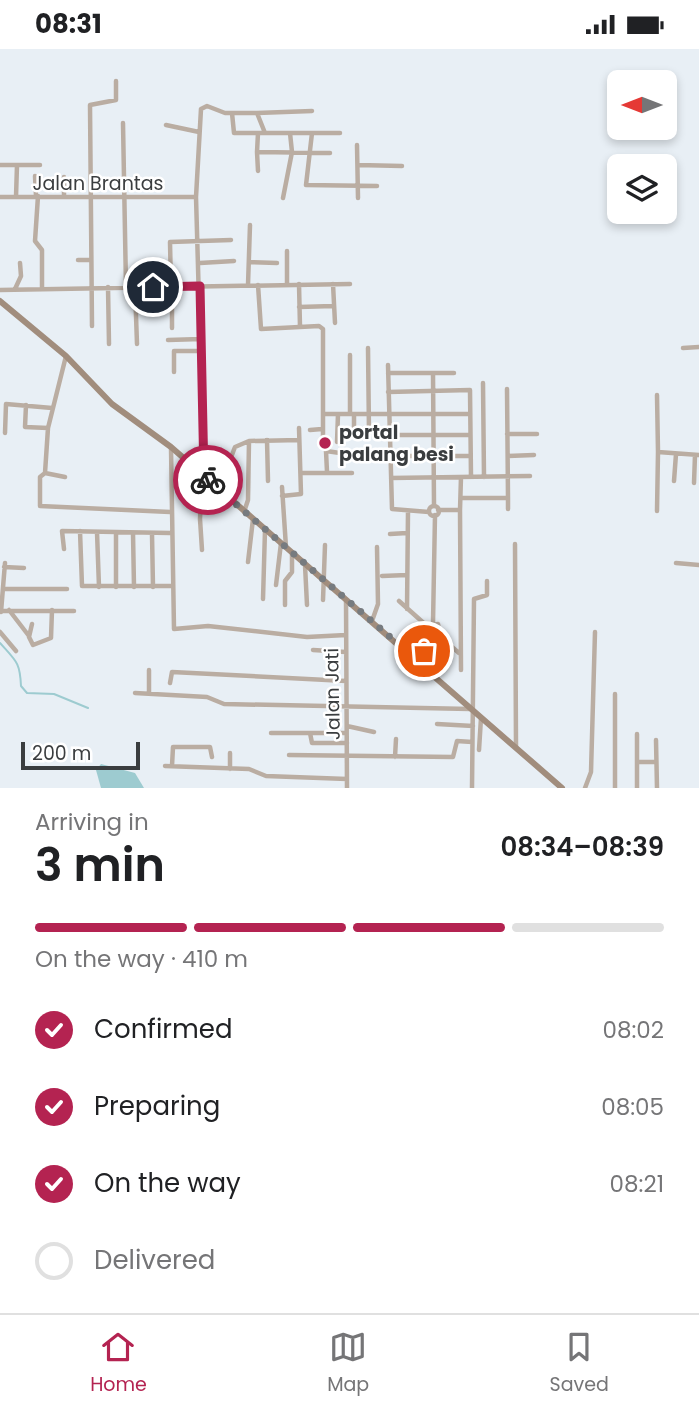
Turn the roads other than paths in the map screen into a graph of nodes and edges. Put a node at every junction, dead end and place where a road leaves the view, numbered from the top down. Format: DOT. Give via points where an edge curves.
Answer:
graph roads {
  1 [pos="116,81"];
  2 [pos="312,111"];
  3 [pos="232,113"];
  4 [pos="257,113"];
  5 [pos="123,123"];
  6 [pos="166,125"];
  7 [pos="199,132"];
  8 [pos="257,133"];
  9 [pos="265,133"];
  10 [pos="290,133"];
  11 [pos="313,133"];
  12 [pos="340,134"];
  13 [pos="357,145"];
  14 [pos="257,152"];
  15 [pos="292,152"];
  16 [pos="312,153"];
  17 [pos="330,153"];
  18 [pos="0,165"];
  19 [pos="18,165"];
  20 [pos="40,165"];
  21 [pos="358,165"];
  22 [pos="402,166"];
  23 [pos="258,171"];
  24 [pos="35,176"];
  25 [pos="64,177"];
  26 [pos="358,185"];
  27 [pos="377,186"];
  28 [pos="37,196"];
  29 [pos="0,197"];
  30 [pos="16,197"];
  31 [pos="64,197"];
  32 [pos="90,197"];
  33 [pos="124,197"];
  34 [pos="196,197"];
  35 [pos="283,198"];
  36 [pos="358,198"];
  37 [pos="250,225"];
  38 [pos="231,240"];
  39 [pos="198,241"];
  40 [pos="287,251"];
  41 [pos="78,260"];
  42 [pos="90,260"];
  43 [pos="234,261"];
  44 [pos="249,262"];
  45 [pos="20,263"];
  46 [pos="200,263"];
  47 [pos="276,263"];
  48 [pos="287,284"];
  49 [pos="299,284"];
  50 [pos="333,284"];
  51 [pos="350,284"];
  52 [pos="248,285"];
  53 [pos="258,285"];
  54 [pos="200,286"];
  55 [pos="126,287"];
  56 [pos="135,287"];
  57 [pos="172,287"];
  58 [pos="90,288"];
  59 [pos="107,288"];
  60 [pos="42,289"];
  61 [pos="0,290"];
  62 [pos="15,290"];
  63 [pos="0,301"];
  64 [pos="334,306"];
  65 [pos="299,307"];
  66 [pos="335,323"];
  67 [pos="92,326"];
  68 [pos="300,327"];
  69 [pos="172,328"];
  70 [pos="201,339"];
  71 [pos="169,340"];
  72 [pos="109,344"];
  73 [pos="137,344"];
  74 [pos="699,347"];
  75 [pos="368,348"];
  76 [pos="683,348"];
  77 [pos="201,351"];
  78 [pos="350,355"];
  79 [pos="66,356"];
  80 [pos="388,365"];
  81 [pos="174,372"];
  82 [pos="388,373"];
  83 [pos="433,373"];
  84 [pos="454,373"];
  85 [pos="483,383"];
  86 [pos="507,389"];
  87 [pos="433,391"];
  88 [pos="388,392"];
  89 [pos="657,395"];
  90 [pos="26,405"];
  91 [pos="52,408"];
  92 [pos="389,412"];
  93 [pos="369,413"];
  94 [pos="433,413"];
  95 [pos="323,414"];
  96 [pos="338,414"];
  97 [pos="352,414"];
  98 [pos="468,414"];
  99 [pos="48,428"];
  100 [pos="299,428"];
  101 [pos="322,429"];
  102 [pos="310,430"];
  103 [pos="354,432"];
  104 [pos="5,433"];
  105 [pos="369,433"];
  106 [pos="433,434"];
  107 [pos="507,434"];
  108 [pos="537,434"];
  109 [pos="391,435"];
  110 [pos="470,435"];
  111 [pos="267,440"];
  112 [pos="299,440"];
  113 [pos="249,441"];
  114 [pos="323,441"];
  115 [pos="337,442"];
  116 [pos="171,447"];
  117 [pos="657,452"];
  118 [pos="340,453"];
  119 [pos="676,453"];
  120 [pos="534,455"];
  121 [pos="697,455"];
  122 [pos="391,456"];
  123 [pos="433,456"];
  124 [pos="470,456"];
  125 [pos="508,456"];
  126 [pos="327,472"];
  127 [pos="46,473"];
  128 [pos="301,473"];
  129 [pos="352,473"];
  130 [pos="203,475"];
  131 [pos="65,477"];
  132 [pos="461,477"];
  133 [pos="471,477"];
  134 [pos="484,477"];
  135 [pos="508,477"];
  136 [pos="530,477"];
  137 [pos="391,478"];
  138 [pos="433,478"];
  139 [pos="268,481"];
  140 [pos="674,481"];
  141 [pos="694,483"];
  142 [pos="282,487"];
  143 [pos="282,496"];
  144 [pos="461,498"];
  145 [pos="508,498"];
  146 [pos="229,499"];
  147 [pos="434,506"];
  148 [pos="508,509"];
  149 [pos="460,510"];
  150 [pos="408,511"];
  151 [pos="657,511"];
  152 [pos="170,512"];
  153 [pos="244,512"];
  154 [pos="429,512"];
  155 [pos="437,513"];
  156 [pos="253,519"];
  157 [pos="265,530"];
  158 [pos="80,531"];
  159 [pos="97,532"];
  160 [pos="116,532"];
  161 [pos="133,533"];
  162 [pos="170,533"];
  163 [pos="407,533"];
  164 [pos="152,534"];
  165 [pos="390,534"];
  166 [pos="515,544"];
  167 [pos="283,545"];
  168 [pos="325,545"];
  169 [pos="377,547"];
  170 [pos="64,549"];
  171 [pos="202,550"];
  172 [pos="292,553"];
  173 [pos="248,562"];
  174 [pos="676,563"];
  175 [pos="305,565"];
  176 [pos="699,565"];
  177 [pos="24,568"];
  178 [pos="407,575"];
  179 [pos="383,576"];
  180 [pos="323,580"];
  181 [pos="487,580"];
  182 [pos="276,585"];
  183 [pos="171,586"];
  184 [pos="99,587"];
  185 [pos="116,587"];
  186 [pos="134,587"];
  187 [pos="153,587"];
  188 [pos="3,589"];
  189 [pos="67,589"];
  190 [pos="263,599"];
  191 [pos="323,600"];
  192 [pos="346,600"];
  193 [pos="399,601"];
  194 [pos="285,605"];
  195 [pos="307,605"];
  196 [pos="8,609"];
  197 [pos="407,609"];
  198 [pos="52,610"];
  199 [pos="74,611"];
  200 [pos="1,612"];
  201 [pos="372,621"];
  202 [pos="433,623"];
  203 [pos="32,624"];
  204 [pos="427,626"];
  205 [pos="0,632"];
  206 [pos="595,632"];
  207 [pos="427,634"];
  208 [pos="346,635"];
  209 [pos="436,636"];
  210 [pos="29,637"];
  211 [pos="417,645"];
  212 [pos="313,650"];
  213 [pos="16,651"];
  214 [pos="406,651"];
  215 [pos="424,651"];
  216 [pos="346,652"];
  217 [pos="460,653"];
  218 [pos="418,661"];
  219 [pos="149,670"];
  220 [pos="460,670"];
  221 [pos="346,681"];
  222 [pos="170,683"];
  223 [pos="135,693"];
  224 [pos="149,693"];
  225 [pos="615,694"];
  226 [pos="346,708"];
  227 [pos="472,710"];
  228 [pos="481,718"];
  229 [pos="437,724"];
  230 [pos="346,726"];
  231 [pos="473,726"];
  232 [pos="374,732"];
  233 [pos="271,733"];
  234 [pos="310,733"];
  235 [pos="346,733"];
  236 [pos="637,734"];
  237 [pos="396,740"];
  238 [pos="656,740"];
  239 [pos="472,741"];
  240 [pos="347,743"];
  241 [pos="516,749"];
  242 [pos="479,750"];
  243 [pos="230,753"];
  244 [pos="289,755"];
  245 [pos="212,757"];
  246 [pos="395,757"];
  247 [pos="347,758"];
  248 [pos="637,762"];
  249 [pos="656,762"];
  250 [pos="164,766"];
  251 [pos="172,766"];
  252 [pos="230,769"];
  253 [pos="347,784"];
  254 [pos="472,788"];
  255 [pos="562,788"];
  256 [pos="585,788"];
  257 [pos="615,788"];
  258 [pos="637,788"];
  259 [pos="657,788"];
  1 -- 32 [label="street" via="116,100 90,103"];
  2 -- 4 [label="street"];
  3 -- 4 [label="street"];
  3 -- 7 [label="street" via="202,107"];
  3 -- 8 [label="street" via="233,133"];
  4 -- 9 [label="street"];
  5 -- 33 [label="street"];
  6 -- 7 [label="street"];
  7 -- 34 [label="street"];
  8 -- 9 [label="street"];
  8 -- 14 [label="street"];
  9 -- 10 [label="street"];
  10 -- 11 [label="street"];
  10 -- 15 [label="street"];
  11 -- 12 [label="street"];
  11 -- 16 [label="street"];
  13 -- 21 [label="street"];
  14 -- 15 [label="street"];
  14 -- 23 [label="street"];
  15 -- 16 [label="street"];
  15 -- 35 [label="street"];
  16 -- 17 [label="street"];
  16 -- 26 [label="street" via="306,185"];
  18 -- 19 [label="street"];
  19 -- 20 [label="street"];
  19 -- 30 [label="street"];
  21 -- 22 [label="street"];
  21 -- 26 [label="street"];
  24 -- 28 [label="street"];
  25 -- 31 [label="street"];
  26 -- 27 [label="street"];
  26 -- 36 [label="street"];
  28 -- 30 [label="street, Jalan Brantas"];
  28 -- 31 [label="street, Jalan Brantas"];
  28 -- 60 [label="street" via="35,241 42,250"];
  29 -- 30 [label="street, Jalan Brantas"];
  31 -- 32 [label="street, Jalan Brantas"];
  32 -- 33 [label="street, Jalan Brantas"];
  32 -- 42 [label="street"];
  33 -- 34 [label="street, Jalan Brantas"];
  33 -- 55 [label="street"];
  34 -- 39 [label="street"];
  37 -- 44 [label="street"];
  38 -- 39 [label="street"];
  39 -- 46 [label="street"];
  39 -- 57 [label="street" via="170,243"];
  40 -- 48 [label="street"];
  41 -- 42 [label="street"];
  42 -- 58 [label="street"];
  43 -- 46 [label="street"];
  44 -- 47 [label="street"];
  44 -- 52 [label="street"];
  45 -- 62 [label="street"];
  46 -- 54 [label="street"];
  48 -- 49 [label="street"];
  48 -- 53 [label="street"];
  49 -- 50 [label="street"];
  49 -- 65 [label="street"];
  50 -- 51 [label="street"];
  50 -- 64 [label="street"];
  52 -- 53 [label="street"];
  52 -- 54 [label="street"];
  53 -- 68 [label="street" via="260,327"];
  54 -- 57 [label="street"];
  54 -- 70 [label="street"];
  55 -- 56 [label="street"];
  55 -- 59 [label="street"];
  56 -- 57 [label="street"];
  56 -- 73 [label="street"];
  57 -- 69 [label="street"];
  58 -- 59 [label="street"];
  58 -- 60 [label="street"];
  58 -- 67 [label="street"];
  59 -- 72 [label="street"];
  60 -- 62 [label="street"];
  61 -- 62 [label="street"];
  63 -- 79 [label="street"];
  64 -- 65 [label="street"];
  64 -- 66 [label="street"];
  65 -- 68 [label="street"];
  68 -- 95 [label="street" via="323,329"];
  70 -- 71 [label="street"];
  70 -- 77 [label="street"];
  74 -- 76 [label="street"];
  75 -- 93 [label="street"];
  77 -- 81 [label="street" via="174,352"];
  77 -- 130 [label="street"];
  78 -- 97 [label="street"];
  79 -- 91 [label="street"];
  79 -- 116 [label="street" via="112,404"];
  80 -- 82 [label="street"];
  82 -- 83 [label="street"];
  82 -- 88 [label="street"];
  83 -- 84 [label="street"];
  83 -- 87 [label="street"];
  85 -- 134 [label="street"];
  86 -- 107 [label="street"];
  87 -- 88 [label="street"];
  87 -- 94 [label="street"];
  87 -- 98 [label="street" via="469,390"];
  88 -- 92 [label="street"];
  89 -- 117 [label="street"];
  90 -- 91 [label="street"];
  90 -- 99 [label="street" via="25,427"];
  90 -- 104 [label="street" via="6,404"];
  91 -- 99 [label="street"];
  92 -- 93 [label="street"];
  92 -- 94 [label="street"];
  92 -- 109 [label="street"];
  93 -- 97 [label="street"];
  93 -- 105 [label="street"];
  94 -- 98 [label="street"];
  94 -- 106 [label="street"];
  95 -- 96 [label="street"];
  95 -- 101 [label="street"];
  96 -- 97 [label="street"];
  96 -- 115 [label="street"];
  97 -- 103 [label="street"];
  98 -- 110 [label="street"];
  99 -- 127 [label="street"];
  100 -- 112 [label="street"];
  101 -- 102 [label="street"];
  101 -- 114 [label="street"];
  106 -- 109 [label="street"];
  106 -- 110 [label="street"];
  106 -- 123 [label="street"];
  107 -- 108 [label="street"];
  107 -- 125 [label="street"];
  109 -- 122 [label="street"];
  110 -- 124 [label="street"];
  111 -- 112 [label="street"];
  111 -- 113 [label="street"];
  111 -- 139 [label="street"];
  112 -- 128 [label="street"];
  113 -- 146 [label="street" via="232,452"];
  113 -- 153 [label="street"];
  116 -- 130 [label="street"];
  116 -- 152 [label="street"];
  117 -- 119 [label="street"];
  117 -- 151 [label="street"];
  118 -- 126 [label="street" via="326,451"];
  119 -- 121 [label="street"];
  119 -- 140 [label="street"];
  120 -- 125 [label="street"];
  121 -- 141 [label="street"];
  122 -- 123 [label="street"];
  122 -- 137 [label="street"];
  123 -- 124 [label="street"];
  123 -- 138 [label="street"];
  124 -- 133 [label="street"];
  125 -- 135 [label="street"];
  126 -- 128 [label="street"];
  126 -- 129 [label="street"];
  127 -- 131 [label="street"];
  127 -- 152 [label="street" via="40,477 39,503 43,507"];
  128 -- 143 [label="street" via="301,495"];
  130 -- 146 [label="street"];
  130 -- 171 [label="street"];
  132 -- 133 [label="street"];
  132 -- 138 [label="street"];
  132 -- 144 [label="street"];
  133 -- 134 [label="street"];
  134 -- 135 [label="street"];
  135 -- 136 [label="street"];
  135 -- 145 [label="street"];
  137 -- 138 [label="street"];
  137 -- 150 [label="street" via="392,509"];
  138 -- 147 [label="street"];
  142 -- 143 [label="street"];
  143 -- 167 [label="street"];
  144 -- 145 [label="street"];
  144 -- 149 [label="street"];
  145 -- 148 [label="street"];
  146 -- 153 [label="street"];
  147 -- 154 [label="street"];
  147 -- 155 [label="street"];
  149 -- 155 [label="street"];
  149 -- 217 [label="street"];
  150 -- 154 [label="street"];
  150 -- 163 [label="street"];
  152 -- 162 [label="street"];
  153 -- 156 [label="street"];
  154 -- 155 [label="street"];
  155 -- 202 [label="street"];
  156 -- 157 [label="street"];
  156 -- 173 [label="street"];
  157 -- 167 [label="street"];
  157 -- 190 [label="street"];
  158 -- 159 [label="street"];
  158 -- 170 [label="street" via="62,531"];
  158 -- 184 [label="street" via="81,585"];
  159 -- 160 [label="street"];
  159 -- 184 [label="street"];
  160 -- 161 [label="street"];
  160 -- 185 [label="street"];
  161 -- 164 [label="street"];
  161 -- 186 [label="street"];
  162 -- 164 [label="street"];
  162 -- 183 [label="street"];
  163 -- 165 [label="street"];
  163 -- 178 [label="street"];
  164 -- 187 [label="street"];
  166 -- 241 [label="street"];
  167 -- 172 [label="street"];
  167 -- 182 [label="street"];
  168 -- 180 [label="street"];
  169 -- 201 [label="street" via="378,604"];
  172 -- 175 [label="street"];
  172 -- 194 [label="street"];
  174 -- 176 [label="street"];
  175 -- 180 [label="street"];
  175 -- 195 [label="street"];
  177 -- 188 [label="street" via="5,565"];
  178 -- 179 [label="street"];
  178 -- 197 [label="street"];
  180 -- 191 [label="street"];
  180 -- 192 [label="street"];
  181 -- 227 [label="street" via="487,595 474,599"];
  183 -- 187 [label="street"];
  183 -- 208 [label="street" via="176,630 208,626 307,637"];
  184 -- 185 [label="street"];
  185 -- 186 [label="street"];
  186 -- 187 [label="street"];
  188 -- 189 [label="street"];
  188 -- 200 [label="street"];
  192 -- 201 [label="street"];
  192 -- 208 [label="street, Jalan Jati"];
  193 -- 197 [label="street"];
  196 -- 198 [label="street"];
  196 -- 200 [label="street"];
  196 -- 210 [label="street"];
  197 -- 204 [label="street"];
  198 -- 199 [label="street"];
  198 -- 210 [label="street" via="51,638 35,646"];
  201 -- 214 [label="street"];
  202 -- 204 [label="street"];
  202 -- 209 [label="street" via="439,626"];
  203 -- 210 [label="street"];
  204 -- 207 [label="street"];
  205 -- 213 [label="street"];
  206 -- 256 [label="street" via="590,772"];
  207 -- 209 [label="street"];
  207 -- 211 [label="street"];
  208 -- 216 [label="street, Jalan Jati"];
  209 -- 215 [label="street"];
  209 -- 217 [label="street"];
  211 -- 214 [label="street"];
  211 -- 215 [label="street"];
  212 -- 216 [label="street"];
  214 -- 218 [label="street"];
  215 -- 218 [label="street"];
  216 -- 221 [label="street, Jalan Jati"];
  217 -- 220 [label="street"];
  218 -- 227 [label="street"];
  219 -- 224 [label="street"];
  221 -- 222 [label="street" via="172,673"];
  221 -- 226 [label="street, Jalan Jati"];
  223 -- 224 [label="street"];
  224 -- 226 [label="street" via="207,697 224,704"];
  225 -- 257 [label="street"];
  226 -- 227 [label="street"];
  226 -- 230 [label="street, Jalan Jati"];
  227 -- 228 [label="street"];
  227 -- 231 [label="street"];
  228 -- 241 [label="street"];
  228 -- 242 [label="street"];
  229 -- 231 [label="street"];
  230 -- 232 [label="street"];
  230 -- 235 [label="street, Jalan Jati"];
  231 -- 239 [label="street"];
  233 -- 234 [label="street"];
  234 -- 235 [label="street"];
  234 -- 240 [label="street" via="312,743"];
  235 -- 240 [label="street, Jalan Jati"];
  236 -- 248 [label="street"];
  237 -- 246 [label="street"];
  238 -- 249 [label="street"];
  239 -- 246 [label="street" via="457,741 453,757"];
  239 -- 254 [label="street"];
  240 -- 247 [label="street, Jalan Jati"];
  241 -- 255 [label="street"];
  243 -- 252 [label="street"];
  244 -- 247 [label="street"];
  245 -- 251 [label="street" via="210,747 173,747"];
  246 -- 247 [label="street"];
  247 -- 253 [label="street, Jalan Jati"];
  248 -- 249 [label="street"];
  248 -- 258 [label="street"];
  249 -- 259 [label="street"];
  250 -- 251 [label="street"];
  251 -- 252 [label="street"];
  252 -- 253 [label="street"];
}
